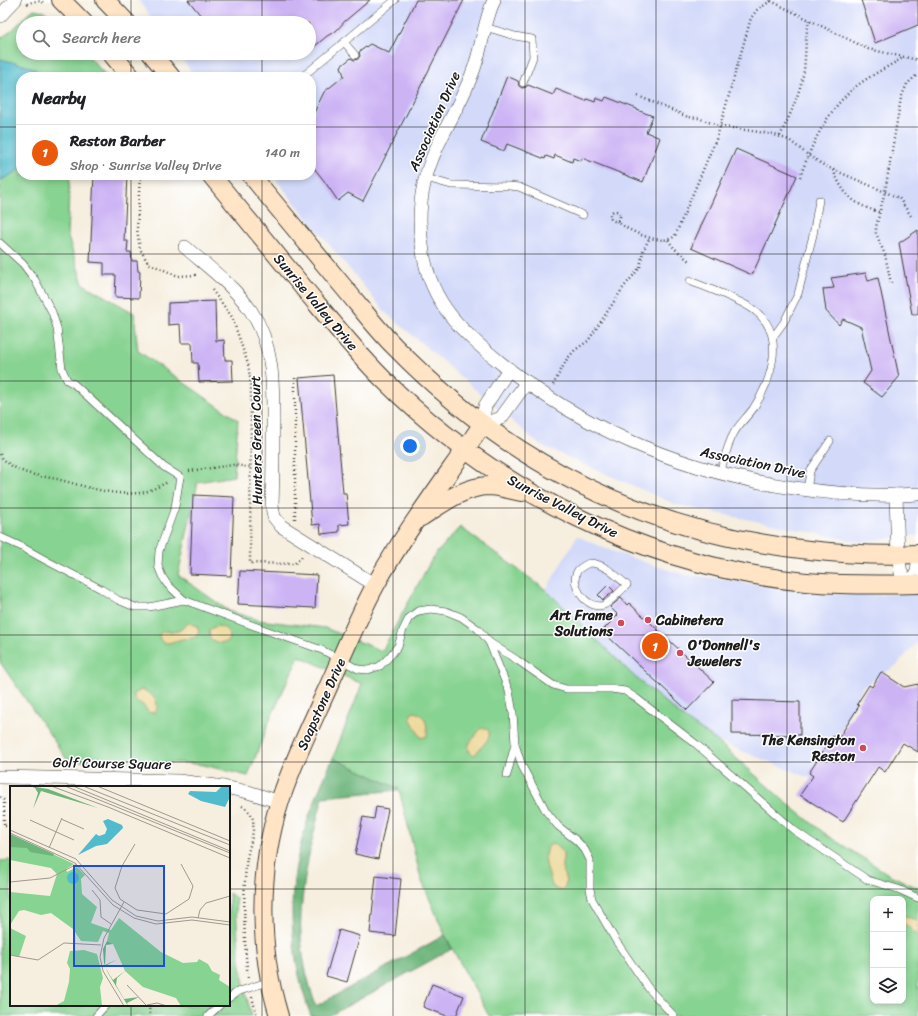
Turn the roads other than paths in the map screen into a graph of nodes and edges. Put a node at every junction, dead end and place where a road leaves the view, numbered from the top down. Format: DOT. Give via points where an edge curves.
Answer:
graph roads {
  1 [pos="15,0"];
  2 [pos="61,0"];
  3 [pos="105,0"];
  4 [pos="395,0"];
  5 [pos="494,0"];
  6 [pos="0,16"];
  7 [pos="77,16"];
  8 [pos="120,16"];
  9 [pos="484,27"];
  10 [pos="344,42"];
  11 [pos="355,56"];
  12 [pos="117,60"];
  13 [pos="157,60"];
  14 [pos="127,72"];
  15 [pos="167,72"];
  16 [pos="308,72"];
  17 [pos="523,83"];
  18 [pos="426,178"];
  19 [pos="216,180"];
  20 [pos="255,180"];
  21 [pos="819,200"];
  22 [pos="583,215"];
  23 [pos="0,244"];
  24 [pos="186,247"];
  25 [pos="690,281"];
  26 [pos="773,337"];
  27 [pos="509,369"];
  28 [pos="526,382"];
  29 [pos="482,425"];
  30 [pos="830,441"];
  31 [pos="465,450"];
  32 [pos="720,474"];
  33 [pos="807,490"];
  34 [pos="533,494"];
  35 [pos="918,494"];
  36 [pos="896,495"];
  37 [pos="918,502"];
  38 [pos="414,521"];
  39 [pos="0,537"];
  40 [pos="918,554"];
  41 [pos="898,555"];
  42 [pos="918,563"];
  43 [pos="914,584"];
  44 [pos="376,585"];
  45 [pos="627,585"];
  46 [pos="184,600"];
  47 [pos="489,642"];
  48 [pos="341,660"];
  49 [pos="515,744"];
  50 [pos="507,775"];
  51 [pos="0,777"];
  52 [pos="15,782"];
  53 [pos="178,784"];
  54 [pos="209,786"];
  55 [pos="230,788"];
  56 [pos="280,802"];
  57 [pos="918,898"];
  58 [pos="270,981"];
  59 [pos="230,997"];
  60 [pos="105,1006"];
  61 [pos="219,1006"];
  62 [pos="96,1016"];
  63 [pos="208,1016"];
  64 [pos="280,1016"];
  65 [pos="674,1016"];
  1 -- 6 [label="street"];
  2 -- 7 [label="main road"];
  3 -- 8 [label="main road"];
  4 -- 10 [label="lane"];
  5 -- 9 [label="street, Association Drive"];
  9 -- 17 [label="lane" via="532,39 533,58"];
  9 -- 18 [label="street, Association Drive" via="473,73"];
  10 -- 11 [label="lane"];
  10 -- 16 [label="lane"];
  12 -- 14 [label="main road"];
  13 -- 15 [label="main road"];
  18 -- 22 [label="lane" via="451,185 519,187"];
  18 -- 27 [label="street, Association Drive" via="420,210 421,233 425,265 433,287 446,310 463,331"];
  19 -- 31 [label="main road, Sunrise Valley Drive" via="361,356 432,425"];
  20 -- 29 [label="main road, Sunrise Valley Drive" via="393,345"];
  21 -- 26 [label="lane" via="798,294"];
  23 -- 46 [label="lane" via="23,264 52,312 57,328 62,369 67,380 164,467 180,477 175,507 159,551 158,566 167,584"];
  24 -- 44 [label="street, Hunters Green Court" via="238,296 258,323 267,344 273,378 274,517 281,526"];
  25 -- 26 [label="lane" via="750,307 766,321"];
  26 -- 32 [label="lane" via="774,354 766,385 734,433"];
  27 -- 28 [label="street, Association Drive"];
  27 -- 29 [label="street" via="484,406"];
  28 -- 29 [label="street" via="502,418"];
  28 -- 32 [label="street, Association Drive" via="626,440 664,456"];
  29 -- 31 [label="main road, Soapstone Drive"];
  29 -- 41 [label="main road, Sunrise Valley Drive" via="594,492 674,523 711,534 782,548 861,555"];
  30 -- 33 [label="lane" via="810,470"];
  31 -- 34 [label="main road, Sunrise Valley Drive"];
  31 -- 38 [label="main road, Soapstone Drive"];
  32 -- 33 [label="street, Association Drive"];
  33 -- 36 [label="street, Association Drive"];
  34 -- 38 [label="main road" via="488,486 472,488"];
  34 -- 43 [label="main road, Sunrise Valley Drive" via="612,533 662,552 705,564 804,581 852,585"];
  35 -- 36 [label="street, Association Drive"];
  35 -- 37 [label="street, Association Drive"];
  36 -- 41 [label="street"];
  38 -- 44 [label="main road, Soapstone Drive"];
  39 -- 46 [label="lane" via="135,607"];
  40 -- 41 [label="main road, Sunrise Valley Drive"];
  41 -- 43 [label="street" via="901,573"];
  42 -- 43 [label="street"];
  44 -- 48 [label="main road, Soapstone Drive"];
  45 -- 45 [label="lane" via="602,565 595,563 583,566 576,575 576,589 586,600 600,606 605,605"];
  46 -- 48 [label="lane" via="305,643"];
  47 -- 48 [label="lane" via="478,629 461,617 431,609 418,611 409,618 398,646 380,666 363,670"];
  47 -- 49 [label="lane" via="509,691"];
  47 -- 57 [label="lane" via="553,685 566,689 625,691 696,744 795,831 868,880"];
  48 -- 56 [label="main road, Soapstone Drive"];
  49 -- 50 [label="lane"];
  49 -- 65 [label="lane" via="522,766 546,811 558,826 585,850 590,860 592,899 616,941 649,989"];
  51 -- 52 [label="street, Golf Course Square"];
  52 -- 53 [label="street, Golf Course Square"];
  53 -- 54 [label="street, Golf Course Square"];
  55 -- 56 [label="street"];
  56 -- 58 [label="main road, Soapstone Drive" via="270,836 265,869 265,943"];
  58 -- 59 [label="lane" via="237,992"];
  58 -- 64 [label="main road, Soapstone Drive"];
  60 -- 62 [label="lane"];
  61 -- 63 [label="lane"];
}
